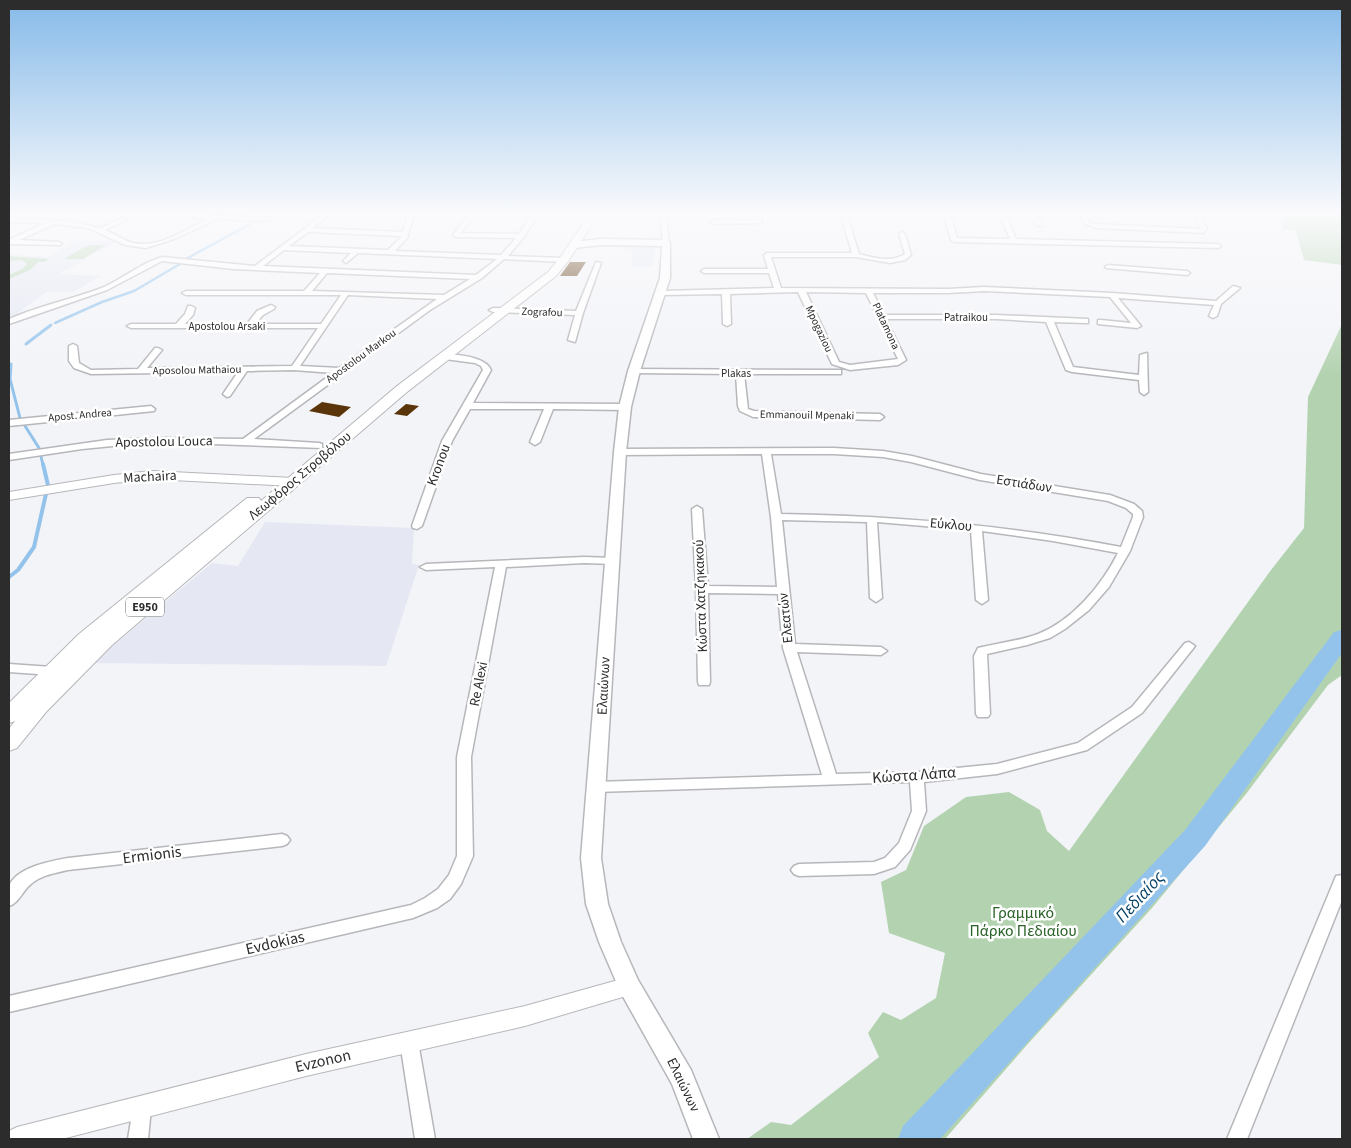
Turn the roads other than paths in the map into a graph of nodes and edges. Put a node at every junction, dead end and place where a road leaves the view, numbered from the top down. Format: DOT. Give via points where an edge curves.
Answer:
graph roads {
  1 [pos="140,269"];
  2 [pos="269,269"];
  3 [pos="490,269"];
  4 [pos="554,269"];
  5 [pos="596,269"];
  6 [pos="666,269"];
  7 [pos="1117,269"];
  8 [pos="325,271"];
  9 [pos="772,271"];
  10 [pos="704,272"];
  11 [pos="1187,273"];
  12 [pos="480,277"];
  13 [pos="978,279"];
  14 [pos="1236,288"];
  15 [pos="984,289"];
  16 [pos="801,290"];
  17 [pos="778,291"];
  18 [pos="869,291"];
  19 [pos="307,292"];
  20 [pos="186,293"];
  21 [pos="346,293"];
  22 [pos="726,293"];
  23 [pos="661,294"];
  24 [pos="1112,295"];
  25 [pos="446,296"];
  26 [pos="1218,303"];
  27 [pos="271,307"];
  28 [pos="191,308"];
  29 [pos="499,311"];
  30 [pos="579,313"];
  31 [pos="1212,316"];
  32 [pos="882,317"];
  33 [pos="1050,319"];
  34 [pos="10,320"];
  35 [pos="1085,321"];
  36 [pos="1101,322"];
  37 [pos="727,324"];
  38 [pos="131,326"];
  39 [pos="178,326"];
  40 [pos="249,326"];
  41 [pos="324,326"];
  42 [pos="572,340"];
  43 [pos="73,346"];
  44 [pos="158,350"];
  45 [pos="1144,355"];
  46 [pos="445,357"];
  47 [pos="901,362"];
  48 [pos="294,368"];
  49 [pos="244,369"];
  50 [pos="838,369"];
  51 [pos="140,371"];
  52 [pos="340,371"];
  53 [pos="634,371"];
  54 [pos="740,373"];
  55 [pos="1143,378"];
  56 [pos="1144,392"];
  57 [pos="227,394"];
  58 [pos="466,406"];
  59 [pos="549,407"];
  60 [pos="625,408"];
  61 [pos="151,409"];
  62 [pos="66,416"];
  63 [pos="880,417"];
  64 [pos="12,423"];
  65 [pos="61,426"];
  66 [pos="246,441"];
  67 [pos="535,442"];
  68 [pos="319,446"];
  69 [pos="766,451"];
  70 [pos="620,452"];
  71 [pos="9,458"];
  72 [pos="285,482"];
  73 [pos="9,496"];
  74 [pos="696,509"];
  75 [pos="776,517"];
  76 [pos="872,519"];
  77 [pos="417,526"];
  78 [pos="976,527"];
  79 [pos="1125,551"];
  80 [pos="612,561"];
  81 [pos="501,564"];
  82 [pos="426,567"];
  83 [pos="702,589"];
  84 [pos="784,591"];
  85 [pos="876,598"];
  86 [pos="982,600"];
  87 [pos="1189,646"];
  88 [pos="789,648"];
  89 [pos="881,651"];
  90 [pos="9,668"];
  91 [pos="52,671"];
  92 [pos="704,682"];
  93 [pos="983,714"];
  94 [pos="9,716"];
  95 [pos="9,743"];
  96 [pos="916,777"];
  97 [pos="831,780"];
  98 [pos="595,787"];
  99 [pos="464,804"];
  100 [pos="282,840"];
  101 [pos="799,870"];
  102 [pos="1342,883"];
  103 [pos="9,899"];
  104 [pos="629,986"];
  105 [pos="9,1004"];
  106 [pos="410,1042"];
  107 [pos="142,1108"];
  108 [pos="17,1139"];
  109 [pos="138,1139"];
  110 [pos="424,1139"];
  111 [pos="706,1139"];
  112 [pos="1237,1139"];
  1 -- 34 [label="street" via="119,282"];
  2 -- 8 [label="street"];
  3 -- 12 [label="street, Apostolou Markou"];
  4 -- 29 [label="main road, Λεωφόρος Στροβόλου / E950" via="552,274"];
  5 -- 30 [label="street"];
  6 -- 23 [label="main road, Ελαιώνων"];
  7 -- 11 [label="street"];
  8 -- 12 [label="street"];
  8 -- 19 [label="street"];
  9 -- 10 [label="street"];
  9 -- 17 [label="street"];
  12 -- 25 [label="street, Apostolou Markou"];
  13 -- 15 [label="street"];
  14 -- 26 [label="street"];
  15 -- 18 [label="street"];
  15 -- 24 [label="street"];
  16 -- 17 [label="street"];
  16 -- 18 [label="street"];
  16 -- 50 [label="street, Mpogaziou"];
  17 -- 22 [label="street"];
  18 -- 32 [label="street, Platamona"];
  19 -- 20 [label="street"];
  19 -- 21 [label="street"];
  21 -- 25 [label="street"];
  21 -- 41 [label="street"];
  22 -- 23 [label="street"];
  22 -- 37 [label="street"];
  23 -- 53 [label="main road, Ελαιώνων"];
  24 -- 26 [label="street"];
  24 -- 36 [label="street" via="1137,326"];
  25 -- 52 [label="street, Apostolou Markou"];
  26 -- 31 [label="street"];
  27 -- 40 [label="street" via="260,313"];
  28 -- 39 [label="street"];
  29 -- 30 [label="street, Zografou"];
  29 -- 46 [label="main road, Λεωφόρος Στροβόλου / E950"];
  29 -- 68 [label="main road, Λεωφόρος Στροβόλου / E950" via="410,372"];
  30 -- 42 [label="street"];
  32 -- 33 [label="street, Patraikou"];
  32 -- 47 [label="street, Platamona"];
  33 -- 35 [label="street, Patraikou"];
  33 -- 55 [label="street" via="1072,370"];
  38 -- 39 [label="street, Apostolou Arsaki"];
  39 -- 40 [label="street, Apostolou Arsaki"];
  40 -- 41 [label="street, Apostolou Arsaki"];
  41 -- 48 [label="street"];
  43 -- 51 [label="street, Aposolou Mathaiou" via="72,360 82,370"];
  44 -- 51 [label="street"];
  45 -- 55 [label="street"];
  46 -- 58 [label="street, Kronou" via="477,361 487,368"];
  46 -- 72 [label="main road, Λεωφόρος Στροβόλου / E950"];
  47 -- 50 [label="street, Plakas"];
  48 -- 49 [label="street, Aposolou Mathaiou"];
  48 -- 52 [label="street, Aposolou Mathaiou"];
  49 -- 51 [label="street, Aposolou Mathaiou"];
  49 -- 57 [label="street"];
  50 -- 54 [label="street, Plakas"];
  52 -- 66 [label="street, Apostolou Markou"];
  53 -- 54 [label="street, Plakas"];
  53 -- 60 [label="main road, Ελαιώνων"];
  54 -- 63 [label="street, Emmanouil Mpenaki" via="742,406 744,411 753,414"];
  55 -- 56 [label="street"];
  58 -- 59 [label="street"];
  58 -- 77 [label="street, Kronou" via="447,441"];
  59 -- 60 [label="street"];
  59 -- 67 [label="street"];
  60 -- 70 [label="main road, Ελαιώνων"];
  61 -- 62 [label="street, Apost. Andrea"];
  62 -- 64 [label="street, Apost. Andrea"];
  62 -- 65 [label="street"];
  66 -- 68 [label="street, Apostolou Louca"];
  66 -- 71 [label="street, Apostolou Louca" via="137,441"];
  68 -- 72 [label="main road, Λεωφόρος Στροβόλου / E950"];
  69 -- 70 [label="street, Εστιάδων"];
  69 -- 75 [label="street, Ελεατών"];
  69 -- 79 [label="street, Εστιάδων" via="896,455 980,477 1116,499 1138,513"];
  70 -- 80 [label="main road, Ελαιώνων"];
  72 -- 73 [label="street, Machaira" via="152,475"];
  72 -- 91 [label="main road, Λεωφόρος Στροβόλου / E950" via="86,638"];
  72 -- 95 [label="main road, Λεωφόρος Στροβόλου / E950" via="105,641 38,707"];
  74 -- 83 [label="street, Κώστα Χατζηκακού"];
  75 -- 76 [label="street, Εύκλου"];
  75 -- 84 [label="street, Ελεατών"];
  76 -- 78 [label="street, Εύκλου"];
  76 -- 85 [label="street"];
  78 -- 79 [label="street, Εύκλου"];
  78 -- 86 [label="street"];
  79 -- 93 [label="street, Εστιάδων" via="1102,591 1055,631 982,651"];
  80 -- 81 [label="street"];
  80 -- 98 [label="main road, Ελαιώνων"];
  81 -- 82 [label="street"];
  81 -- 99 [label="street, Re Alexi" via="464,757"];
  83 -- 84 [label="street"];
  83 -- 92 [label="street, Κώστα Χατζηκακού"];
  84 -- 88 [label="street, Ελεατών"];
  87 -- 96 [label="street, Κώστα Λάπα" via="1137,710 1082,747 997,769"];
  88 -- 89 [label="street"];
  88 -- 97 [label="street, Ελεατών"];
  90 -- 91 [label="street"];
  91 -- 94 [label="main road, Λεωφόρος Στροβόλου / E950"];
  96 -- 97 [label="street, Κώστα Λάπα"];
  96 -- 101 [label="street" via="919,811 904,846 890,863 874,868"];
  97 -- 98 [label="street, Κώστα Λάπα"];
  98 -- 104 [label="main road, Ελαιώνων" via="591,858 594,889 601,918"];
  99 -- 105 [label="street, Evdokias" via="465,856 455,879 444,894 413,911"];
  100 -- 103 [label="street, Ermionis" via="68,864 24,877"];
  102 -- 112 [label="street"];
  104 -- 106 [label="street, Evzonon" via="525,1016"];
  104 -- 111 [label="main road, Ελαιώνων" via="682,1078"];
  106 -- 107 [label="street, Evzonon" via="306,1065"];
  106 -- 110 [label="street"];
  107 -- 108 [label="street, Evzonon"];
  107 -- 109 [label="street"];
}
